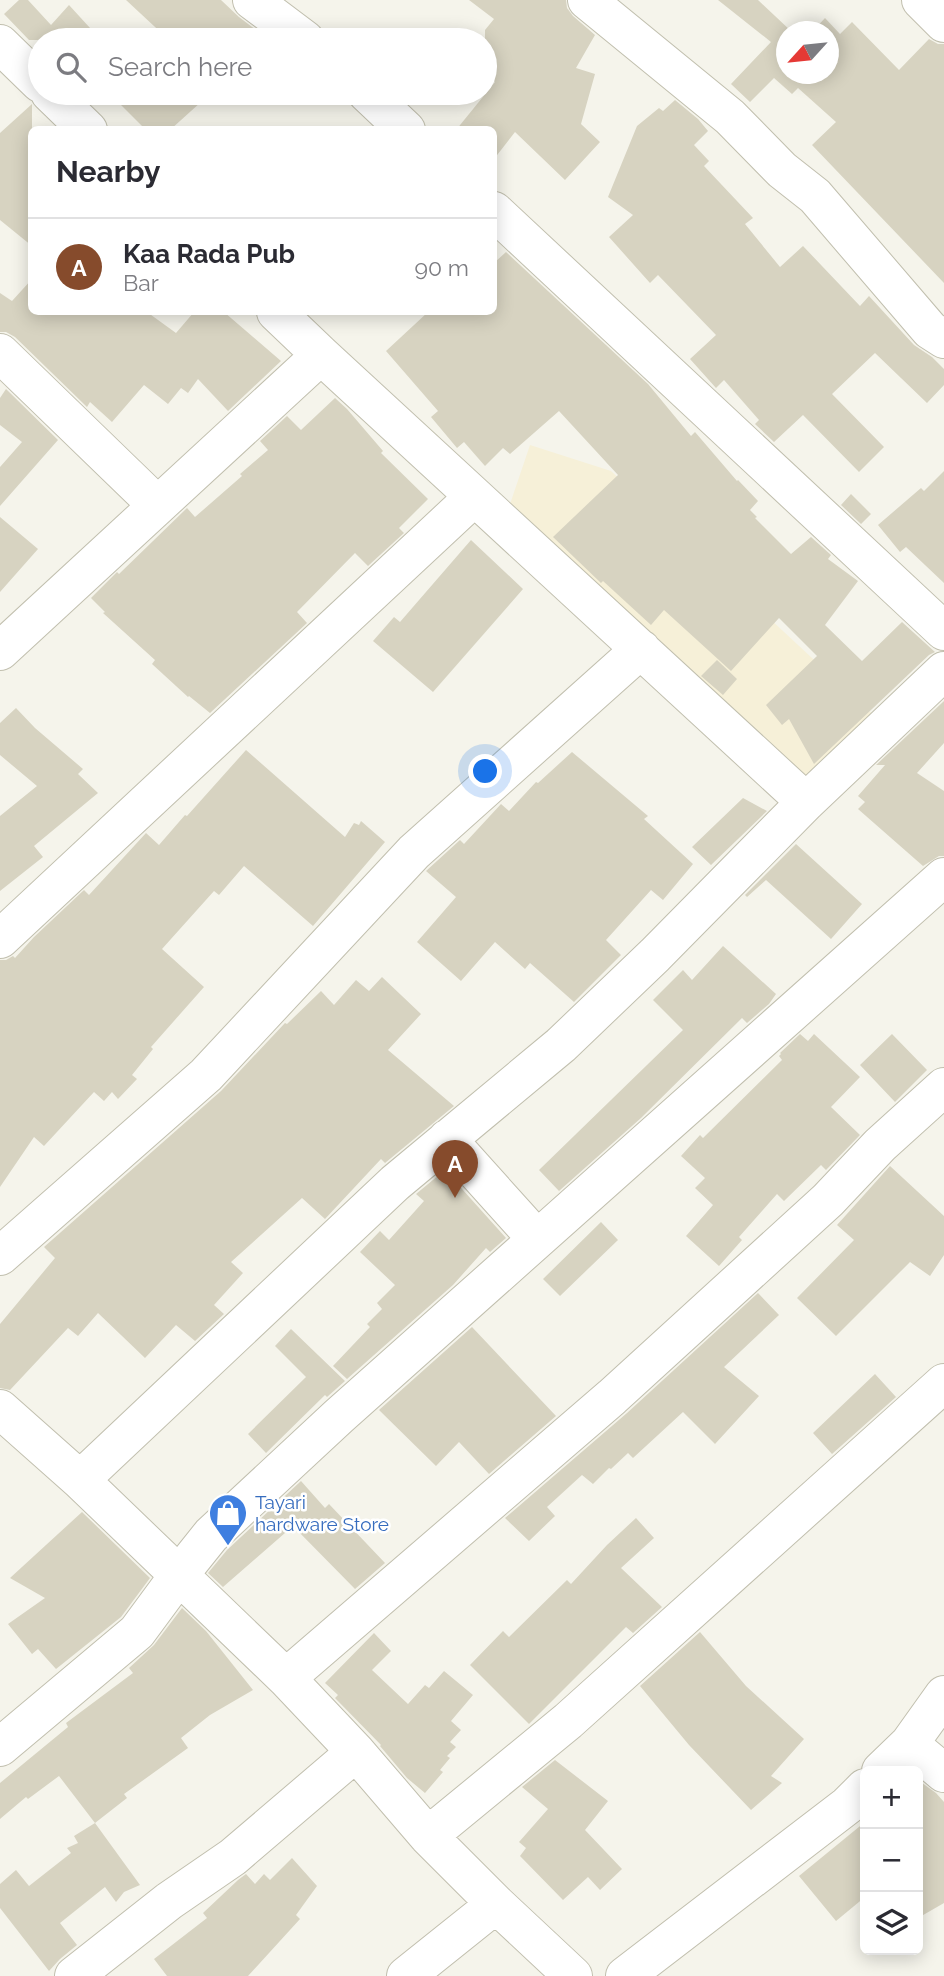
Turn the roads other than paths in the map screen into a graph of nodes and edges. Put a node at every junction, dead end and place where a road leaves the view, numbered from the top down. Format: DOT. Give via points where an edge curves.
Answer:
graph roads {
  1 [pos="252,0"];
  2 [pos="587,0"];
  3 [pos="921,0"];
  4 [pos="944,23"];
  5 [pos="289,28"];
  6 [pos="0,44"];
  7 [pos="28,71"];
  8 [pos="62,105"];
  9 [pos="380,105"];
  10 [pos="84,126"];
  11 [pos="402,126"];
  12 [pos="497,214"];
  13 [pos="279,315"];
  14 [pos="944,339"];
  15 [pos="0,353"];
  16 [pos="321,355"];
  17 [pos="474,497"];
  18 [pos="157,505"];
  19 [pos="944,631"];
  20 [pos="641,649"];
  21 [pos="0,651"];
  22 [pos="944,671"];
  23 [pos="806,802"];
  24 [pos="944,877"];
  25 [pos="0,939"];
  26 [pos="944,1087"];
  27 [pos="447,1139"];
  28 [pos="537,1239"];
  29 [pos="0,1256"];
  30 [pos="944,1383"];
  31 [pos="0,1409"];
  32 [pos="80,1480"];
  33 [pos="179,1575"];
  34 [pos="286,1678"];
  35 [pos="944,1695"];
  36 [pos="909,1744"];
  37 [pos="0,1747"];
  38 [pos="356,1752"];
  39 [pos="886,1766"];
  40 [pos="944,1773"];
  41 [pos="860,1793"];
  42 [pos="428,1836"];
  43 [pos="496,1904"];
  44 [pos="74,1976"];
  45 [pos="406,1976"];
  46 [pos="572,1976"];
  47 [pos="625,1976"];
  1 -- 5 [label="street"];
  2 -- 14 [label="street" via="730,117 815,196 930,330"];
  3 -- 4 [label="street"];
  6 -- 7 [label="street"];
  8 -- 10 [label="street"];
  9 -- 11 [label="street"];
  12 -- 19 [label="street"];
  13 -- 16 [label="street"];
  15 -- 18 [label="street"];
  16 -- 17 [label="street"];
  16 -- 18 [label="street"];
  17 -- 20 [label="street"];
  17 -- 25 [label="street"];
  18 -- 21 [label="street"];
  20 -- 23 [label="street"];
  20 -- 29 [label="street" via="415,852 206,1075"];
  22 -- 23 [label="street"];
  23 -- 27 [label="street" via="561,1045"];
  24 -- 28 [label="street"];
  26 -- 34 [label="street" via="612,1397"];
  27 -- 28 [label="street"];
  27 -- 32 [label="street"];
  28 -- 33 [label="street" via="211,1535"];
  30 -- 42 [label="street" via="568,1721"];
  31 -- 32 [label="street"];
  32 -- 33 [label="street"];
  33 -- 34 [label="street"];
  33 -- 37 [label="street" via="137,1632"];
  34 -- 38 [label="street"];
  35 -- 36 [label="street"];
  36 -- 39 [label="street"];
  36 -- 40 [label="street"];
  38 -- 42 [label="street"];
  38 -- 44 [label="street" via="233,1857"];
  41 -- 47 [label="street"];
  42 -- 43 [label="street"];
  43 -- 45 [label="street"];
  43 -- 46 [label="street"];
}
